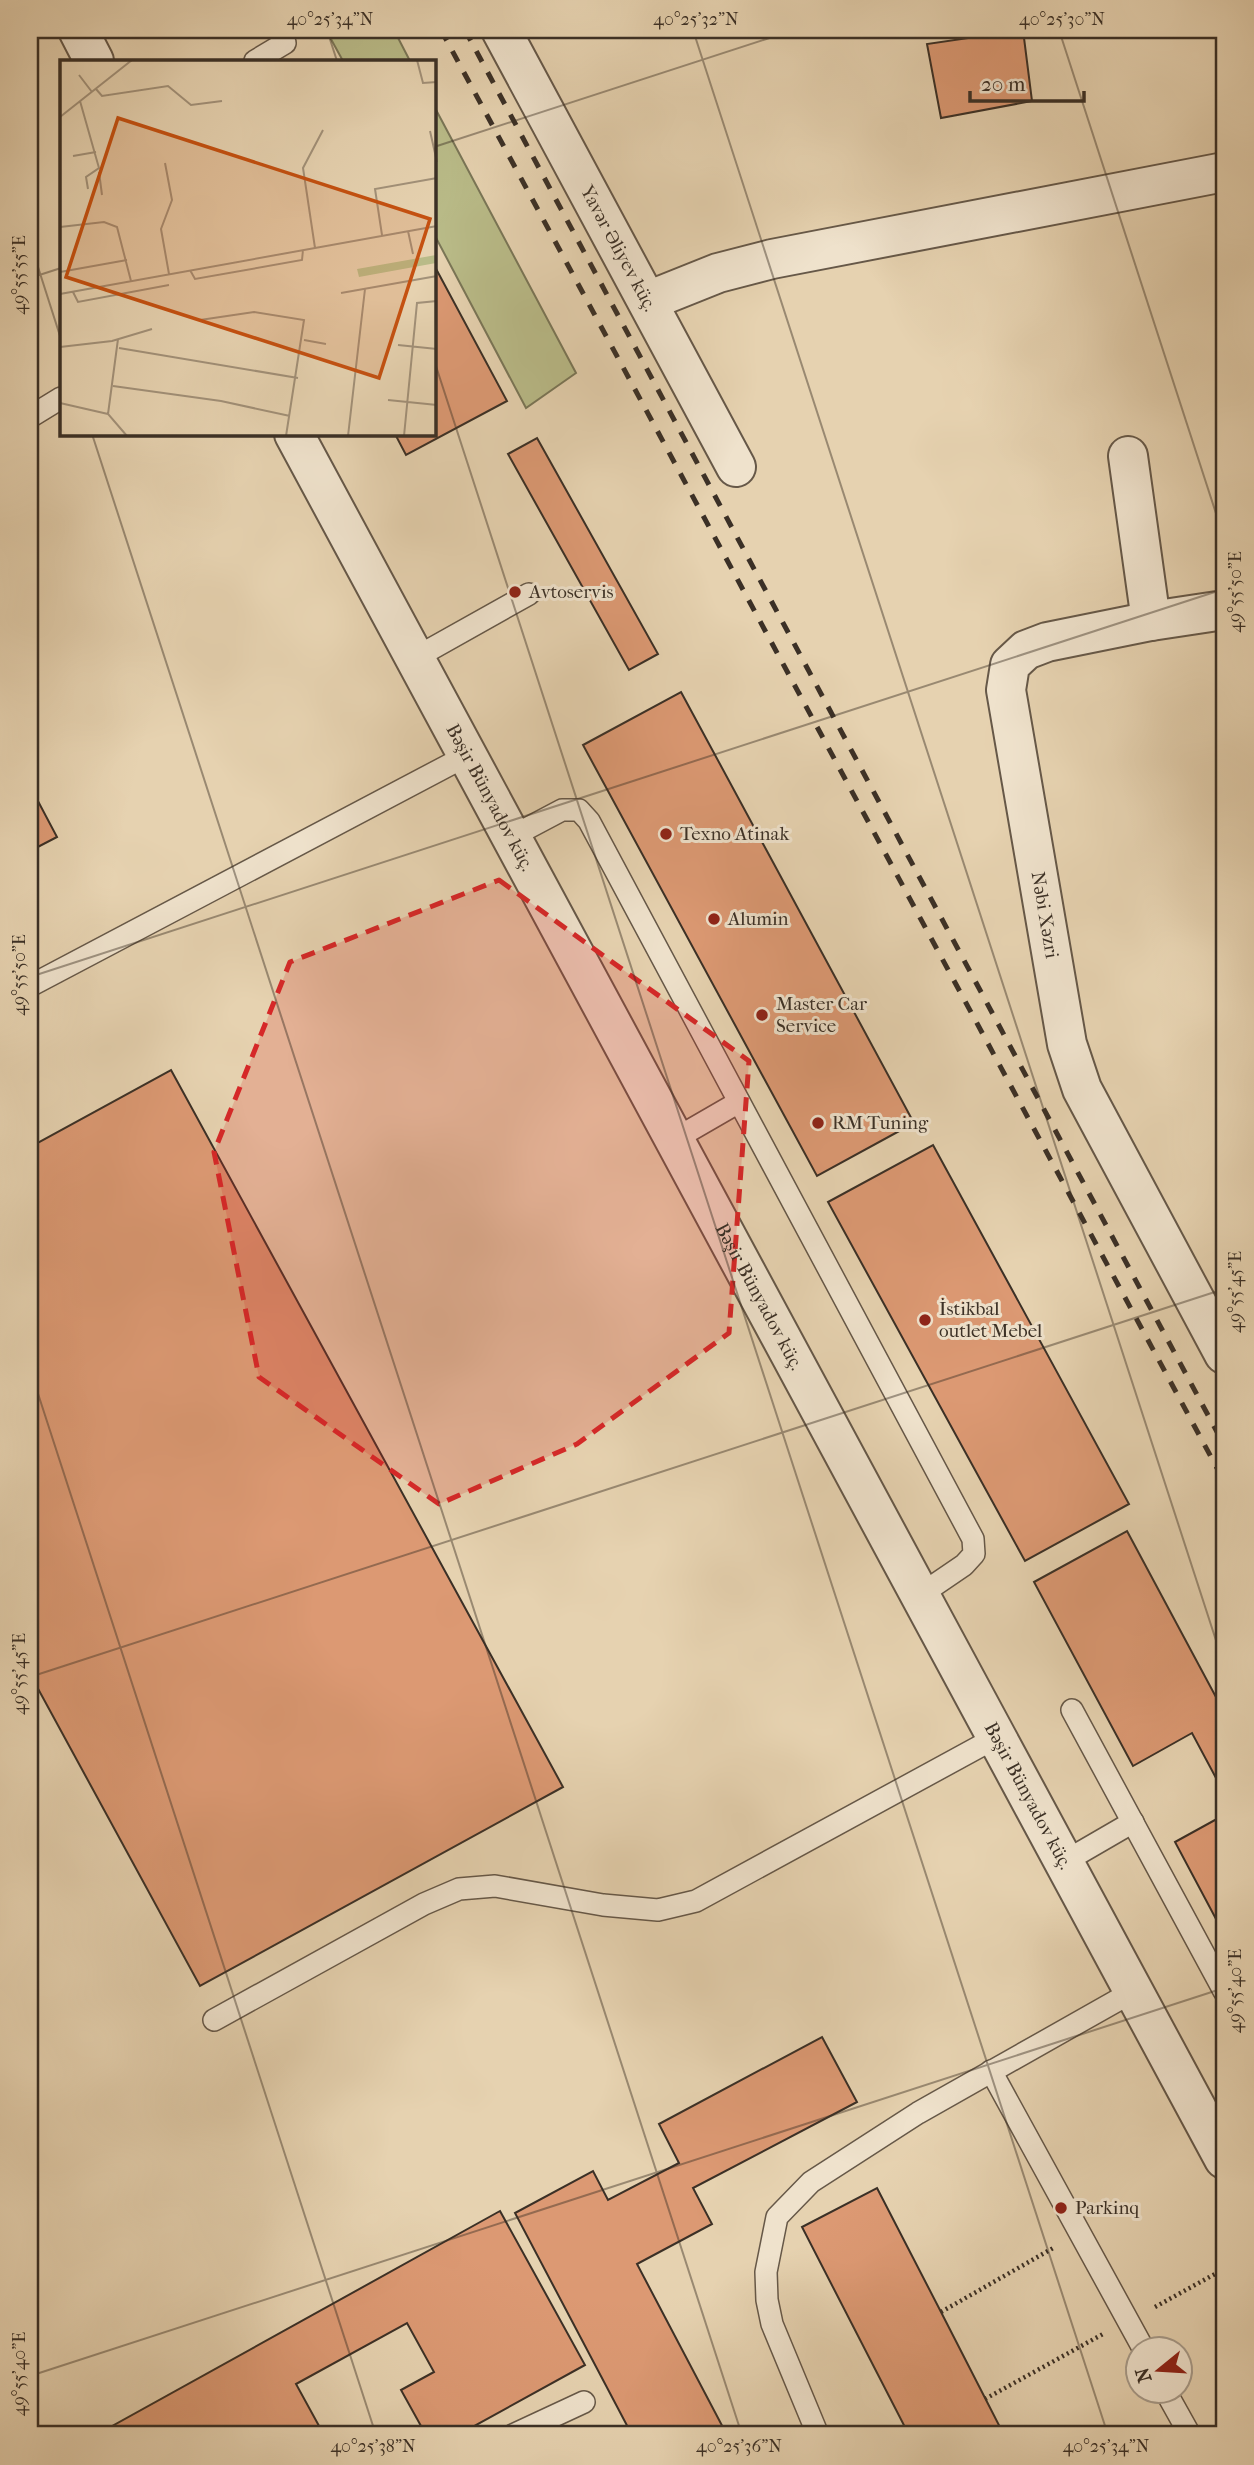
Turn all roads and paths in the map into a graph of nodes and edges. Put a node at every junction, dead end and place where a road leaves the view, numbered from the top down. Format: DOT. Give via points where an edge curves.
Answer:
graph roads {
  1 [pos="78,30"];
  2 [pos="501,30"];
  3 [pos="285,43"];
  4 [pos="93,60"];
  5 [pos="257,60"];
  6 [pos="1224,172"];
  7 [pos="648,301"];
  8 [pos="60,399"];
  9 [pos="30,417"];
  10 [pos="295,436"];
  11 [pos="1128,456"];
  12 [pos="736,467"];
  13 [pos="529,594"];
  14 [pos="1224,610"];
  15 [pos="1151,621"];
  16 [pos="415,658"];
  17 [pos="468,755"];
  18 [pos="511,837"];
  19 [pos="30,986"];
  20 [pos="739,1102"];
  21 [pos="675,1139"];
  22 [pos="1224,1354"];
  23 [pos="920,1595"];
  24 [pos="1072,1710"];
  25 [pos="997,1737"];
  26 [pos="1133,1822"];
  27 [pos="1064,1862"];
  28 [pos="1134,1991"];
  29 [pos="1224,1991"];
  30 [pos="214,2020"];
  31 [pos="991,2071"];
  32 [pos="1224,2159"];
  33 [pos="1080,2233"];
  34 [pos="941,2312"];
  35 [pos="1136,2336"];
  36 [pos="584,2402"];
  37 [pos="1174,2406"];
  38 [pos="513,2435"];
  39 [pos="818,2435"];
  40 [pos="1190,2435"];
  1 -- 4 [label="street"];
  2 -- 7 [label="street, Yavər Əliyev küç."];
  3 -- 5 [label="lane"];
  6 -- 7 [label="street" via="772,259 718,273"];
  7 -- 12 [label="street, Yavər Əliyev küç."];
  8 -- 9 [label="lane"];
  10 -- 16 [label="street, Bəşir Bünyadov küç."];
  11 -- 15 [label="street"];
  13 -- 16 [label="lane"];
  14 -- 15 [label="street, Nəbi Xəzri"];
  15 -- 22 [label="street, Nəbi Xəzri" via="1026,650 1010,665 1006,690 1071,1055 1082,1088"];
  16 -- 17 [label="street, Bəşir Bünyadov küç."];
  17 -- 18 [label="street, Bəşir Bünyadov küç."];
  17 -- 19 [label="lane"];
  18 -- 20 [label="lane" via="562,810 579,810 589,821"];
  18 -- 21 [label="street, Bəşir Bünyadov küç."];
  20 -- 21 [label="lane"];
  20 -- 23 [label="lane" via="973,1539 974,1554"];
  21 -- 23 [label="street, Bəşir Bünyadov küç."];
  23 -- 25 [label="street, Bəşir Bünyadov küç."];
  24 -- 26 [label="lane"];
  25 -- 27 [label="street, Bəşir Bünyadov küç."];
  25 -- 30 [label="lane" via="696,1900 658,1910 495,1886 459,1889"];
  26 -- 27 [label="lane"];
  26 -- 29 [label="lane"];
  27 -- 28 [label="street, Bəşir Bünyadov küç."];
  28 -- 31 [label="lane"];
  28 -- 32 [label="street, Bəşir Bünyadov küç."];
  31 -- 33 [label="lane"];
  31 -- 39 [label="lane" via="811,2182 777,2217 766,2272 767,2300 772,2324"];
  33 -- 34 [label="path"];
  33 -- 35 [label="lane"];
  36 -- 38 [label="lane"];
  37 -- 40 [label="lane"];
}
